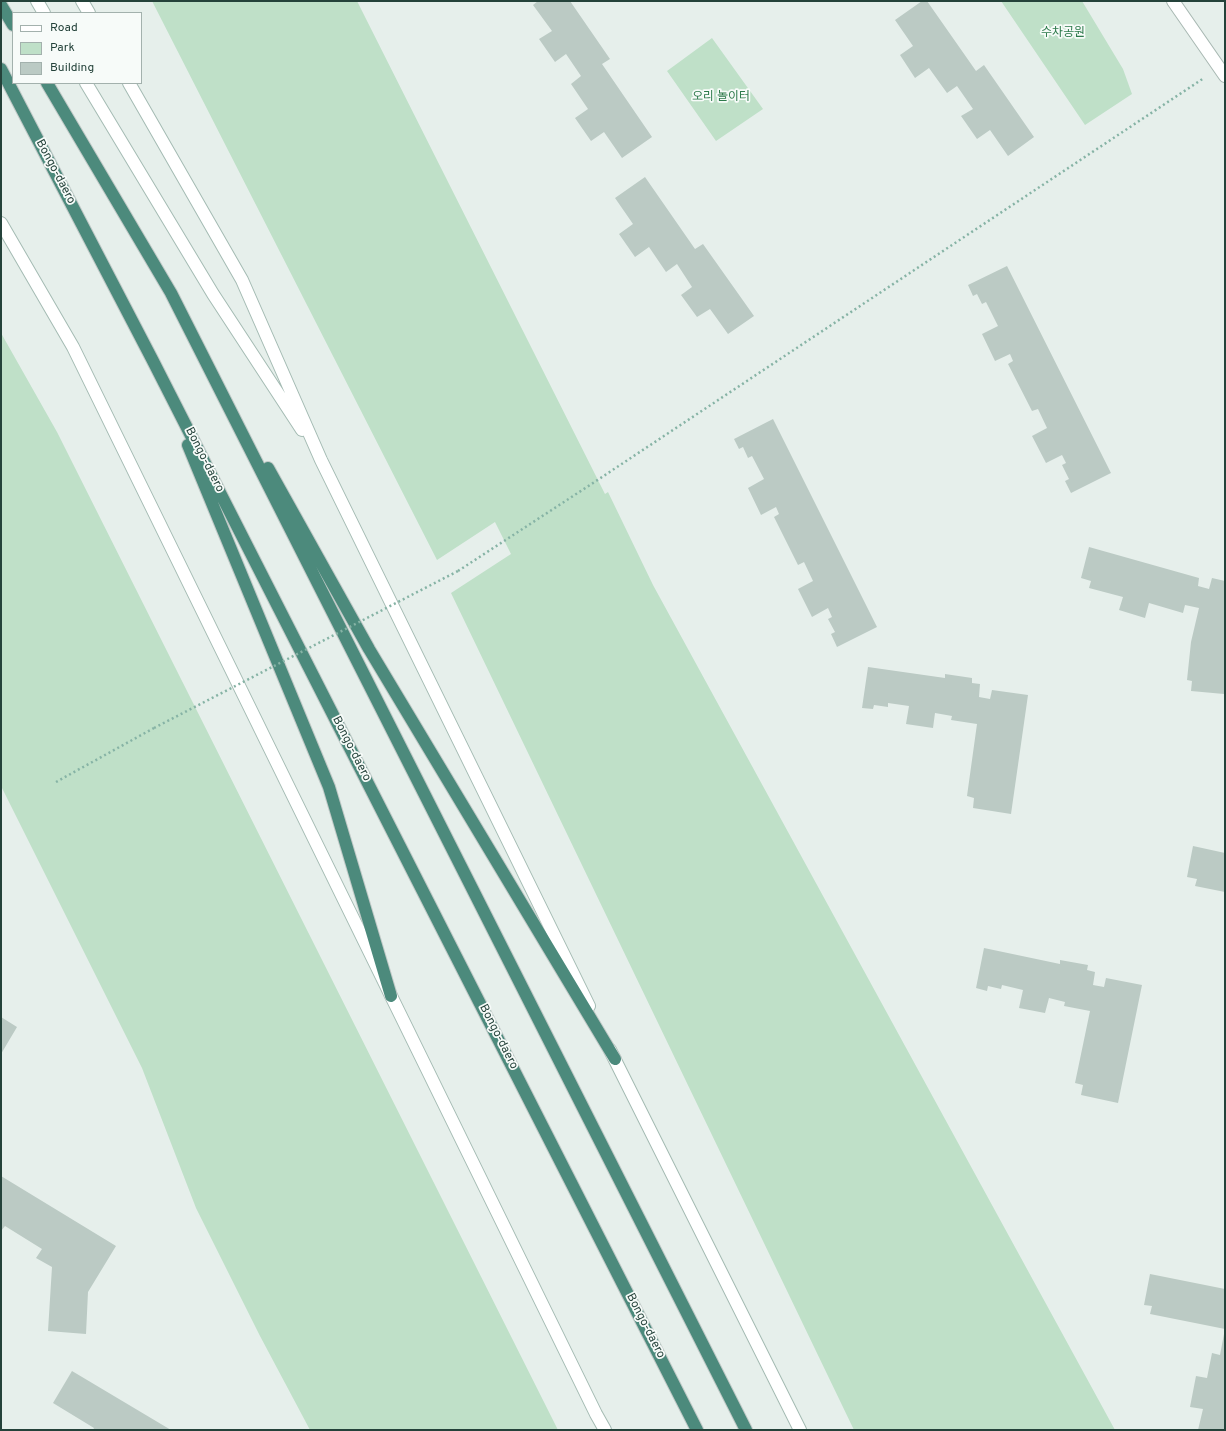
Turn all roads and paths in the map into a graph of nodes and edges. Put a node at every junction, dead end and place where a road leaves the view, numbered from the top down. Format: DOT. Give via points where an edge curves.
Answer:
graph roads {
  1 [pos="37,1"];
  2 [pos="82,1"];
  3 [pos="1173,1"];
  4 [pos="1,4"];
  5 [pos="43,12"];
  6 [pos="88,12"];
  7 [pos="12,23"];
  8 [pos="1,69"];
  9 [pos="1222,72"];
  10 [pos="48,84"];
  11 [pos="87,84"];
  12 [pos="130,84"];
  13 [pos="1,223"];
  14 [pos="171,294"];
  15 [pos="153,361"];
  16 [pos="321,460"];
  17 [pos="56,782"];
  18 [pos="391,996"];
  19 [pos="614,1059"];
  20 [pos="605,1430"];
  21 [pos="697,1430"];
  22 [pos="746,1430"];
  23 [pos="800,1430"];
  1 -- 5 [label="main road"];
  2 -- 6 [label="main road"];
  3 -- 9 [label="main road"];
  4 -- 7 [label="highway"];
  8 -- 15 [label="highway, Bongo-daero"];
  9 -- 17 [label="path, bridge" via="458,571 154,728"];
  10 -- 14 [label="highway"];
  11 -- 16 [label="main road" via="213,294"];
  12 -- 16 [label="main road" via="242,280"];
  13 -- 18 [label="main road" via="73,347"];
  14 -- 19 [label="highway" via="369,649"];
  14 -- 22 [label="highway"];
  15 -- 18 [label="highway" via="329,787"];
  15 -- 21 [label="highway, Bongo-daero"];
  16 -- 19 [label="main road"];
  18 -- 20 [label="main road"];
  19 -- 23 [label="main road"];
}
